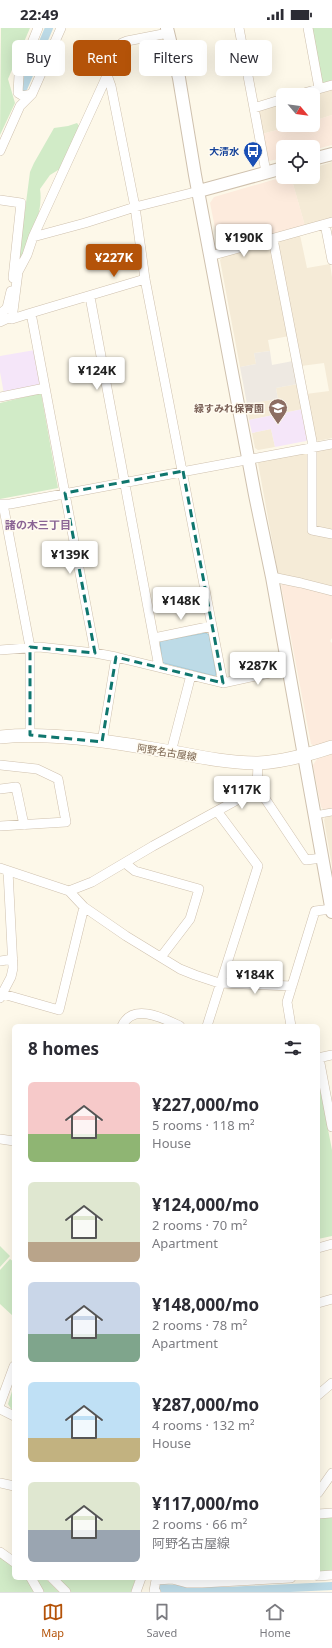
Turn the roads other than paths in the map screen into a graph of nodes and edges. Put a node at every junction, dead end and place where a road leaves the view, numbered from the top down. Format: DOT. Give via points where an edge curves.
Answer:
graph roads {
  1 [pos="38,28"];
  2 [pos="62,28"];
  3 [pos="239,28"];
  4 [pos="308,28"];
  5 [pos="167,31"];
  6 [pos="127,40"];
  7 [pos="107,76"];
  8 [pos="107,76"];
  9 [pos="332,85"];
  10 [pos="320,88"];
  11 [pos="32,94"];
  12 [pos="276,101"];
  13 [pos="254,108"];
  14 [pos="0,151"];
  15 [pos="332,154"];
  16 [pos="320,157"];
  17 [pos="276,170"];
  18 [pos="266,172"];
  19 [pos="198,191"];
  20 [pos="0,200"];
  21 [pos="135,207"];
  22 [pos="329,223"];
  23 [pos="33,237"];
  24 [pos="272,239"];
  25 [pos="210,256"];
  26 [pos="332,260"];
  27 [pos="145,279"];
  28 [pos="90,297"];
  29 [pos="31,313"];
  30 [pos="0,314"];
  31 [pos="13,316"];
  32 [pos="0,322"];
  33 [pos="45,388"];
  34 [pos="0,397"];
  35 [pos="332,444"];
  36 [pos="313,447"];
  37 [pos="248,458"];
  38 [pos="183,471"];
  39 [pos="124,482"];
  40 [pos="65,493"];
  41 [pos="1,504"];
  42 [pos="332,534"];
  43 [pos="272,577"];
  44 [pos="332,591"];
  45 [pos="212,626"];
  46 [pos="154,638"];
  47 [pos="30,647"];
  48 [pos="0,650"];
  49 [pos="95,654"];
  50 [pos="116,657"];
  51 [pos="159,667"];
  52 [pos="289,669"];
  53 [pos="191,675"];
  54 [pos="223,683"];
  55 [pos="30,735"];
  56 [pos="0,737"];
  57 [pos="102,742"];
  58 [pos="332,747"];
  59 [pos="171,752"];
  60 [pos="304,756"];
  61 [pos="258,763"];
  62 [pos="0,765"];
  63 [pos="0,789"];
  64 [pos="257,790"];
  65 [pos="217,811"];
  66 [pos="332,812"];
  67 [pos="315,815"];
  68 [pos="24,825"];
  69 [pos="0,826"];
  70 [pos="322,858"];
  71 [pos="125,863"];
  72 [pos="4,870"];
  73 [pos="69,891"];
  74 [pos="84,907"];
  75 [pos="332,910"];
  76 [pos="5,913"];
  77 [pos="161,957"];
  78 [pos="13,959"];
  79 [pos="0,961"];
  80 [pos="220,983"];
  81 [pos="292,986"];
  82 [pos="1,996"];
  83 [pos="123,1024"];
  84 [pos="176,1024"];
  85 [pos="208,1024"];
  86 [pos="291,1024"];
  87 [pos="332,1055"];
  88 [pos="320,1058"];
  89 [pos="320,1068"];
  90 [pos="332,1127"];
  91 [pos="0,1139"];
  92 [pos="12,1141"];
  93 [pos="332,1244"];
  94 [pos="320,1247"];
  95 [pos="332,1299"];
  96 [pos="320,1302"];
  97 [pos="12,1371"];
  98 [pos="332,1383"];
  99 [pos="320,1393"];
  100 [pos="0,1404"];
  101 [pos="0,1409"];
  102 [pos="12,1415"];
  103 [pos="332,1473"];
  104 [pos="0,1483"];
  105 [pos="12,1486"];
  106 [pos="320,1490"];
  107 [pos="332,1513"];
  108 [pos="320,1514"];
  109 [pos="0,1552"];
  110 [pos="12,1561"];
  111 [pos="332,1575"];
  112 [pos="320,1576"];
  113 [pos="32,1580"];
  114 [pos="54,1580"];
  115 [pos="140,1580"];
  116 [pos="156,1580"];
  117 [pos="176,1580"];
  118 [pos="206,1580"];
  119 [pos="266,1580"];
  120 [pos="213,1582"];
  121 [pos="39,1592"];
  122 [pos="66,1592"];
  123 [pos="136,1592"];
  124 [pos="156,1592"];
  1 -- 11 [label="street" via="19,76 18,93 23,96"];
  2 -- 11 [label="street"];
  3 -- 13 [label="street"];
  4 -- 10 [label="street"];
  5 -- 6 [label="street"];
  5 -- 19 [label="street" via="179,78"];
  7 -- 21 [label="street"];
  8 -- 23 [label="street"];
  9 -- 10 [label="street"];
  11 -- 14 [label="street" via="20,106"];
  12 -- 13 [label="street"];
  13 -- 18 [label="street"];
  15 -- 16 [label="street"];
  17 -- 18 [label="street"];
  18 -- 19 [label="street"];
  19 -- 21 [label="street"];
  19 -- 25 [label="street"];
  20 -- 30 [label="street" via="21,203 11,289 7,308"];
  21 -- 23 [label="street" via="85,224"];
  21 -- 27 [label="street"];
  22 -- 24 [label="street"];
  22 -- 26 [label="street"];
  23 -- 31 [label="street" via="18,272"];
  24 -- 25 [label="street"];
  24 -- 36 [label="street"];
  25 -- 37 [label="street"];
  27 -- 28 [label="street"];
  27 -- 38 [label="street"];
  28 -- 29 [label="street"];
  28 -- 39 [label="street"];
  29 -- 31 [label="street" via="12,319"];
  29 -- 33 [label="street"];
  31 -- 32 [label="street"];
  33 -- 34 [label="street"];
  33 -- 40 [label="street"];
  35 -- 36 [label="street"];
  36 -- 37 [label="street"];
  36 -- 42 [label="street" via="312,530"];
  37 -- 38 [label="street"];
  37 -- 43 [label="street"];
  38 -- 39 [label="street"];
  38 -- 45 [label="street"];
  39 -- 40 [label="street"];
  39 -- 46 [label="street"];
  40 -- 41 [label="street"];
  40 -- 49 [label="street"];
  41 -- 47 [label="street"];
  43 -- 44 [label="street"];
  43 -- 52 [label="street"];
  45 -- 46 [label="street"];
  45 -- 54 [label="street"];
  46 -- 51 [label="street"];
  47 -- 48 [label="street"];
  47 -- 49 [label="street"];
  47 -- 55 [label="street"];
  49 -- 50 [label="street"];
  50 -- 51 [label="street"];
  50 -- 57 [label="street"];
  51 -- 53 [label="street"];
  52 -- 54 [label="street"];
  52 -- 60 [label="street"];
  53 -- 54 [label="street"];
  53 -- 59 [label="street"];
  55 -- 56 [label="main road, 阿野名古屋線"];
  55 -- 57 [label="main road, 阿野名古屋線"];
  57 -- 59 [label="main road, 阿野名古屋線"];
  58 -- 60 [label="main road, 阿野名古屋線"];
  59 -- 61 [label="main road, 阿野名古屋線" via="232,762"];
  60 -- 61 [label="main road, 阿野名古屋線"];
  60 -- 67 [label="street"];
  61 -- 64 [label="street"];
  62 -- 68 [label="street" via="37,769 58,778 66,822"];
  63 -- 68 [label="street" via="16,787"];
  64 -- 65 [label="street"];
  64 -- 70 [label="street" via="306,860"];
  65 -- 71 [label="street"];
  65 -- 80 [label="street" via="258,866"];
  66 -- 67 [label="street"];
  67 -- 70 [label="street"];
  68 -- 69 [label="street"];
  70 -- 75 [label="street"];
  71 -- 73 [label="street" via="92,882"];
  71 -- 77 [label="street" via="135,871 199,889 190,919"];
  72 -- 73 [label="street"];
  72 -- 76 [label="street"];
  73 -- 74 [label="street"];
  74 -- 77 [label="street"];
  74 -- 82 [label="street" via="58,1010"];
  75 -- 81 [label="street" via="315,911"];
  76 -- 78 [label="street"];
  77 -- 80 [label="street" via="180,968"];
  78 -- 79 [label="street"];
  78 -- 82 [label="street" via="11,978"];
  80 -- 81 [label="street"];
  80 -- 85 [label="street"];
  81 -- 86 [label="street" via="287,1002"];
  83 -- 84 [label="street" via="139,1014 156,1015"];
  87 -- 88 [label="street"];
  89 -- 90 [label="street"];
  91 -- 92 [label="street"];
  93 -- 94 [label="street"];
  95 -- 96 [label="street"];
  97 -- 100 [label="street"];
  98 -- 99 [label="street"];
  101 -- 102 [label="street"];
  103 -- 106 [label="street"];
  104 -- 105 [label="street"];
  107 -- 108 [label="street"];
  109 -- 110 [label="street"];
  111 -- 112 [label="street"];
  113 -- 121 [label="street"];
  114 -- 122 [label="street"];
  115 -- 123 [label="street"];
  116 -- 124 [label="street"];
  117 -- 120 [label="street" via="187,1583"];
  118 -- 120 [label="street"];
  119 -- 120 [label="street"];
}
